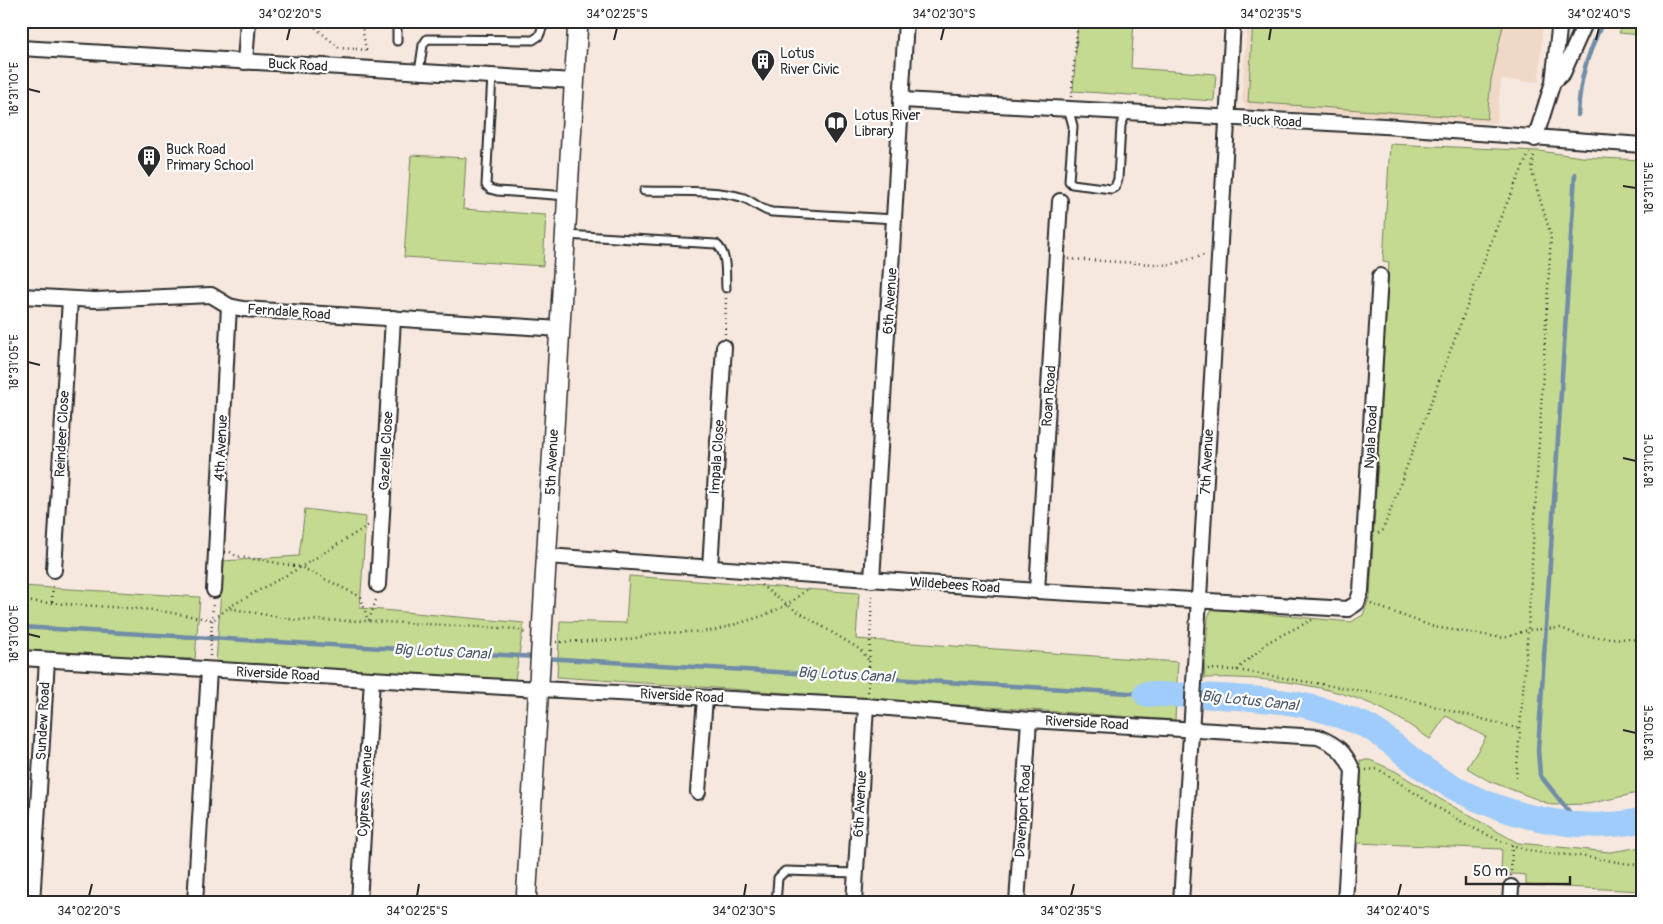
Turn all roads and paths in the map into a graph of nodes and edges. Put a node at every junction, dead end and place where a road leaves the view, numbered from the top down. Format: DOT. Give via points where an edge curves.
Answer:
graph roads {
  1 [pos="248,21"];
  2 [pos="308,21"];
  3 [pos="361,21"];
  4 [pos="397,21"];
  5 [pos="545,21"];
  6 [pos="578,21"];
  7 [pos="906,21"];
  8 [pos="1078,21"];
  9 [pos="1233,21"];
  10 [pos="1560,21"];
  11 [pos="1586,21"];
  12 [pos="396,41"];
  13 [pos="21,48"];
  14 [pos="245,62"];
  15 [pos="419,72"];
  16 [pos="492,76"];
  17 [pos="574,81"];
  18 [pos="1553,82"];
  19 [pos="902,100"];
  20 [pos="1069,110"];
  21 [pos="1126,114"];
  22 [pos="1227,119"];
  23 [pos="1535,139"];
  24 [pos="1642,145"];
  25 [pos="644,191"];
  26 [pos="568,196"];
  27 [pos="1060,201"];
  28 [pos="895,219"];
  29 [pos="566,235"];
  30 [pos="1220,248"];
  31 [pos="1057,258"];
  32 [pos="1380,276"];
  33 [pos="726,288"];
  34 [pos="21,296"];
  35 [pos="70,299"];
  36 [pos="229,306"];
  37 [pos="393,318"];
  38 [pos="560,329"];
  39 [pos="724,347"];
  40 [pos="382,516"];
  41 [pos="1365,542"];
  42 [pos="216,543"];
  43 [pos="547,556"];
  44 [pos="301,567"];
  45 [pos="710,567"];
  46 [pos="741,569"];
  47 [pos="54,570"];
  48 [pos="824,576"];
  49 [pos="872,580"];
  50 [pos="378,585"];
  51 [pos="1037,591"];
  52 [pos="214,593"];
  53 [pos="1360,599"];
  54 [pos="1199,600"];
  55 [pos="21,601"];
  56 [pos="52,602"];
  57 [pos="787,605"];
  58 [pos="228,608"];
  59 [pos="1324,608"];
  60 [pos="212,620"];
  61 [pos="368,621"];
  62 [pos="1528,630"];
  63 [pos="1642,640"];
  64 [pos="542,642"];
  65 [pos="21,658"];
  66 [pos="47,660"];
  67 [pos="869,661"];
  68 [pos="209,670"];
  69 [pos="1236,670"];
  70 [pos="1194,676"];
  71 [pos="372,679"];
  72 [pos="539,689"];
  73 [pos="705,698"];
  74 [pos="867,699"];
  75 [pos="1028,720"];
  76 [pos="1520,729"];
  77 [pos="1192,730"];
  78 [pos="1353,771"];
  79 [pos="1516,778"];
  80 [pos="698,792"];
  81 [pos="1512,844"];
  82 [pos="1642,864"];
  83 [pos="856,873"];
  84 [pos="1511,887"];
  85 [pos="32,903"];
  86 [pos="195,903"];
  87 [pos="358,903"];
  88 [pos="526,903"];
  89 [pos="776,903"];
  90 [pos="854,903"];
  91 [pos="1017,903"];
  92 [pos="1182,903"];
  93 [pos="1344,903"];
  94 [pos="1415,903"];
  95 [pos="1422,903"];
  96 [pos="1510,903"];
  1 -- 14 [label="street"];
  2 -- 3 [label="path" via="339,48 366,50"];
  4 -- 12 [label="lane"];
  5 -- 15 [label="lane" via="540,36 532,40 427,39"];
  6 -- 17 [label="main road, 5th Avenue"];
  7 -- 19 [label="street, 6th Avenue"];
  8 -- 20 [label="path"];
  9 -- 22 [label="street, 7th Avenue"];
  10 -- 18 [label="street"];
  11 -- 18 [label="street" via="1568,65"];
  13 -- 14 [label="street, Buck Road"];
  14 -- 15 [label="street, Buck Road"];
  15 -- 16 [label="street, Buck Road"];
  16 -- 17 [label="street, Buck Road"];
  16 -- 26 [label="lane" via="486,185 497,191"];
  17 -- 26 [label="main road, 5th Avenue"];
  18 -- 23 [label="street"];
  19 -- 20 [label="street, Buck Road"];
  19 -- 28 [label="street, 6th Avenue"];
  20 -- 21 [label="street, Buck Road"];
  20 -- 21 [label="lane" via="1073,126 1069,181 1111,188 1115,187 1118,179 1121,125"];
  21 -- 22 [label="street, Buck Road"];
  22 -- 23 [label="street, Buck Road" via="1384,126"];
  22 -- 30 [label="street, 7th Avenue"];
  23 -- 24 [label="street, Buck Road"];
  23 -- 41 [label="path" via="1499,221 1383,530"];
  23 -- 62 [label="path" via="1532,172 1551,236"];
  25 -- 28 [label="lane" via="730,194 772,212"];
  26 -- 29 [label="main road, 5th Avenue"];
  27 -- 31 [label="street, Roan Road"];
  28 -- 49 [label="street, 6th Avenue"];
  29 -- 33 [label="lane" via="716,244 724,256"];
  29 -- 38 [label="main road, 5th Avenue"];
  30 -- 31 [label="path" via="1170,265"];
  30 -- 54 [label="street, 7th Avenue"];
  31 -- 51 [label="street, Roan Road"];
  32 -- 41 [label="street, Nyala Road"];
  33 -- 39 [label="path"];
  34 -- 35 [label="street, Ferndale Road"];
  35 -- 36 [label="street, Ferndale Road" via="211,295"];
  35 -- 47 [label="street, Reindeer Close"];
  36 -- 37 [label="street, Ferndale Road"];
  36 -- 42 [label="street, 4th Avenue"];
  37 -- 38 [label="street, Ferndale Road"];
  37 -- 40 [label="street, Gazelle Close"];
  38 -- 43 [label="main road, 5th Avenue"];
  39 -- 45 [label="street, Impala Close"];
  40 -- 44 [label="path"];
  40 -- 50 [label="street, Gazelle Close"];
  41 -- 53 [label="street, Nyala Road"];
  42 -- 44 [label="path" via="236,556"];
  42 -- 52 [label="street, 4th Avenue"];
  43 -- 45 [label="street, Wildebees Road"];
  43 -- 64 [label="main road, 5th Avenue"];
  44 -- 58 [label="path"];
  44 -- 61 [label="path" via="361,597"];
  45 -- 46 [label="street, Wildebees Road"];
  46 -- 48 [label="street, Wildebees Road"];
  46 -- 57 [label="path"];
  47 -- 56 [label="path"];
  48 -- 49 [label="street, Wildebees Road"];
  48 -- 57 [label="path"];
  49 -- 51 [label="street, Wildebees Road"];
  49 -- 67 [label="path"];
  50 -- 61 [label="path" via="376,603"];
  51 -- 54 [label="street, Wildebees Road"];
  52 -- 60 [label="path"];
  53 -- 59 [label="street, Wildebees Road" via="1348,609"];
  53 -- 62 [label="path" via="1434,627 1504,638"];
  54 -- 59 [label="street, Wildebees Road"];
  54 -- 70 [label="street, 7th Avenue"];
  55 -- 56 [label="path"];
  56 -- 60 [label="path" via="155,610"];
  57 -- 64 [label="path" via="713,631 660,633 626,640"];
  57 -- 67 [label="path" via="861,650"];
  58 -- 60 [label="path"];
  58 -- 61 [label="path" via="295,620"];
  59 -- 69 [label="path" via="1310,623 1268,642"];
  60 -- 68 [label="path"];
  61 -- 64 [label="path" via="517,629"];
  62 -- 63 [label="path" via="1561,628 1581,636"];
  62 -- 76 [label="path"];
  64 -- 72 [label="main road, 5th Avenue"];
  65 -- 66 [label="street, Riverside Road"];
  66 -- 68 [label="street, Riverside Road"];
  66 -- 85 [label="street, Sundew Road"];
  67 -- 74 [label="path"];
  68 -- 71 [label="street, Riverside Road"];
  68 -- 86 [label="street"];
  69 -- 70 [label="path"];
  69 -- 76 [label="path" via="1403,698"];
  70 -- 77 [label="street, 7th Avenue"];
  71 -- 72 [label="street, Riverside Road"];
  71 -- 87 [label="street, Cypress Avenue"];
  72 -- 73 [label="street, Riverside Road"];
  72 -- 88 [label="main road, 5th Avenue"];
  73 -- 74 [label="street, Riverside Road"];
  73 -- 80 [label="street"];
  74 -- 75 [label="street, Riverside Road"];
  74 -- 83 [label="street, 6th Avenue"];
  75 -- 77 [label="street, Riverside Road"];
  75 -- 91 [label="street, Davenport Road"];
  76 -- 79 [label="path"];
  77 -- 78 [label="street, Riverside Road" via="1318,737 1341,749"];
  77 -- 92 [label="street, 7th Avenue"];
  78 -- 81 [label="path" via="1378,769 1452,816"];
  78 -- 93 [label="street"];
  81 -- 82 [label="path" via="1537,852"];
  81 -- 84 [label="path"];
  83 -- 89 [label="lane" via="785,871 778,878"];
  83 -- 90 [label="street, 6th Avenue"];
  84 -- 96 [label="street"];
  94 -- 95 [label="lane"];
}
